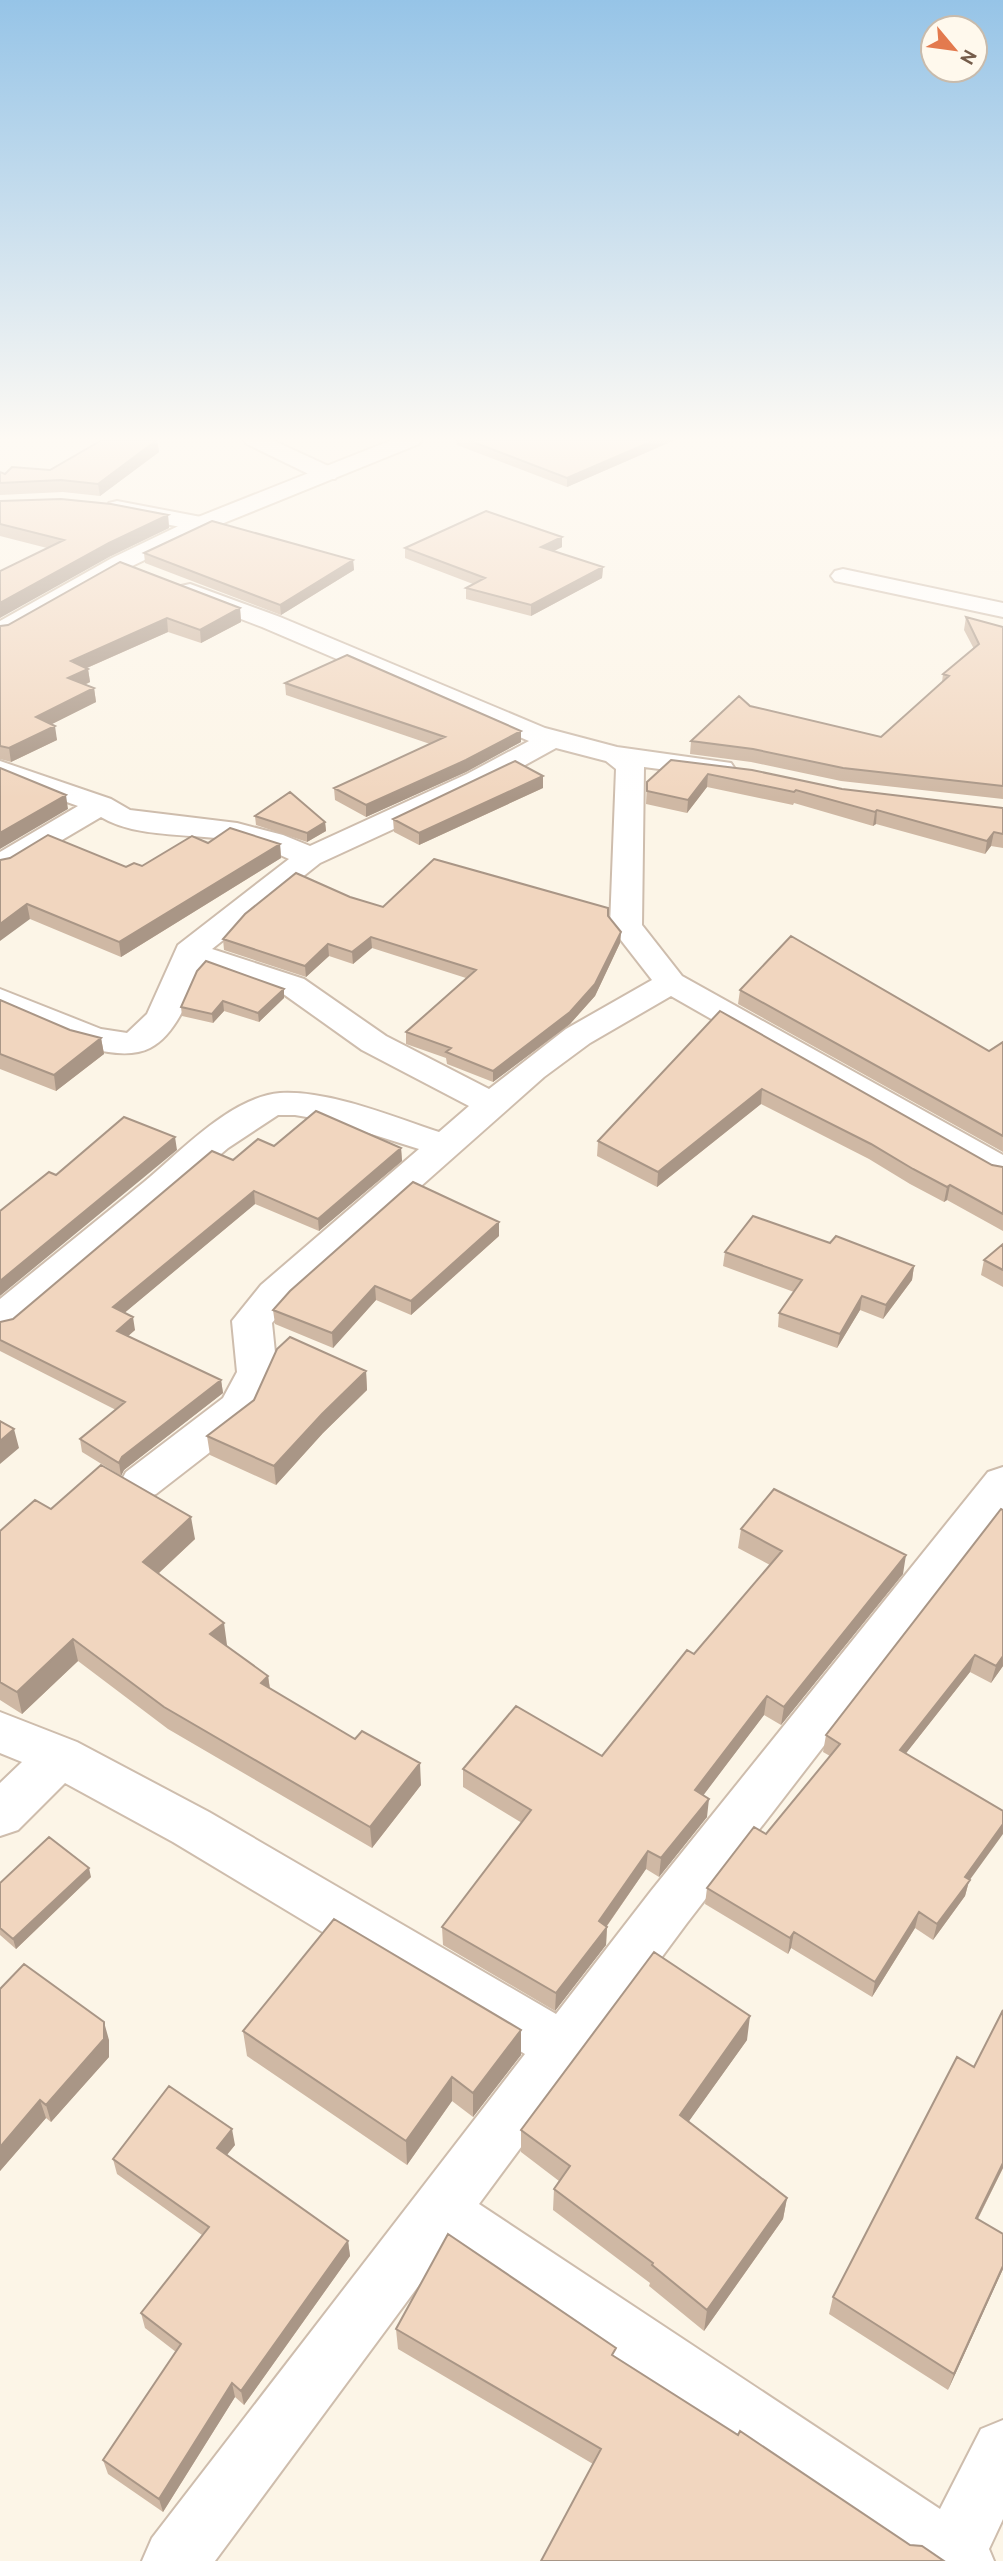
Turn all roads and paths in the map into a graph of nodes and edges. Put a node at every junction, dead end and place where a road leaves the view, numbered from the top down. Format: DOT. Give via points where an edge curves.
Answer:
graph roads {
  1 [pos="129,560"];
  2 [pos="120,564"];
  3 [pos="843,576"];
  4 [pos="1003,610"];
  5 [pos="0,631"];
  6 [pos="552,739"];
  7 [pos="616,755"];
  8 [pos="0,769"];
  9 [pos="751,773"];
  10 [pos="101,805"];
  11 [pos="310,857"];
  12 [pos="0,864"];
  13 [pos="189,952"];
  14 [pos="671,983"];
  15 [pos="0,999"];
  16 [pos="492,1104"];
  17 [pos="443,1145"];
  18 [pos="1003,1170"];
  19 [pos="0,1320"];
  20 [pos="141,1483"];
  21 [pos="1003,1483"];
  22 [pos="0,1732"];
  23 [pos="60,1756"];
  24 [pos="0,1815"];
  25 [pos="563,2047"];
  26 [pos="439,2213"];
  27 [pos="1003,2451"];
  28 [pos="956,2557"];
  29 [pos="175,2561"];
  1 -- 2 [label="street"];
  2 -- 5 [label="street"];
  2 -- 6 [label="street"];
  3 -- 4 [label="street"];
  6 -- 7 [label="street"];
  6 -- 11 [label="street" via="477,780"];
  7 -- 9 [label="street"];
  7 -- 14 [label="street" via="630,766 626,926"];
  8 -- 10 [label="street"];
  10 -- 11 [label="street" via="123,818 237,832"];
  10 -- 12 [label="street"];
  11 -- 13 [label="street"];
  13 -- 15 [label="street" via="167,1008 149,1033 134,1044 93,1038"];
  13 -- 16 [label="street" via="293,986 373,1043"];
  14 -- 16 [label="street" via="578,1036"];
  14 -- 18 [label="street"];
  16 -- 17 [label="street"];
  17 -- 19 [label="street" via="329,1111 290,1104 262,1108"];
  17 -- 20 [label="street" via="275,1294 252,1321 257,1372 239,1408"];
  21 -- 25 [label="street"];
  22 -- 23 [label="street"];
  23 -- 24 [label="street"];
  23 -- 25 [label="street" via="191,1827"];
  25 -- 26 [label="street"];
  26 -- 28 [label="street"];
  26 -- 29 [label="street"];
  27 -- 28 [label="street"];
}
